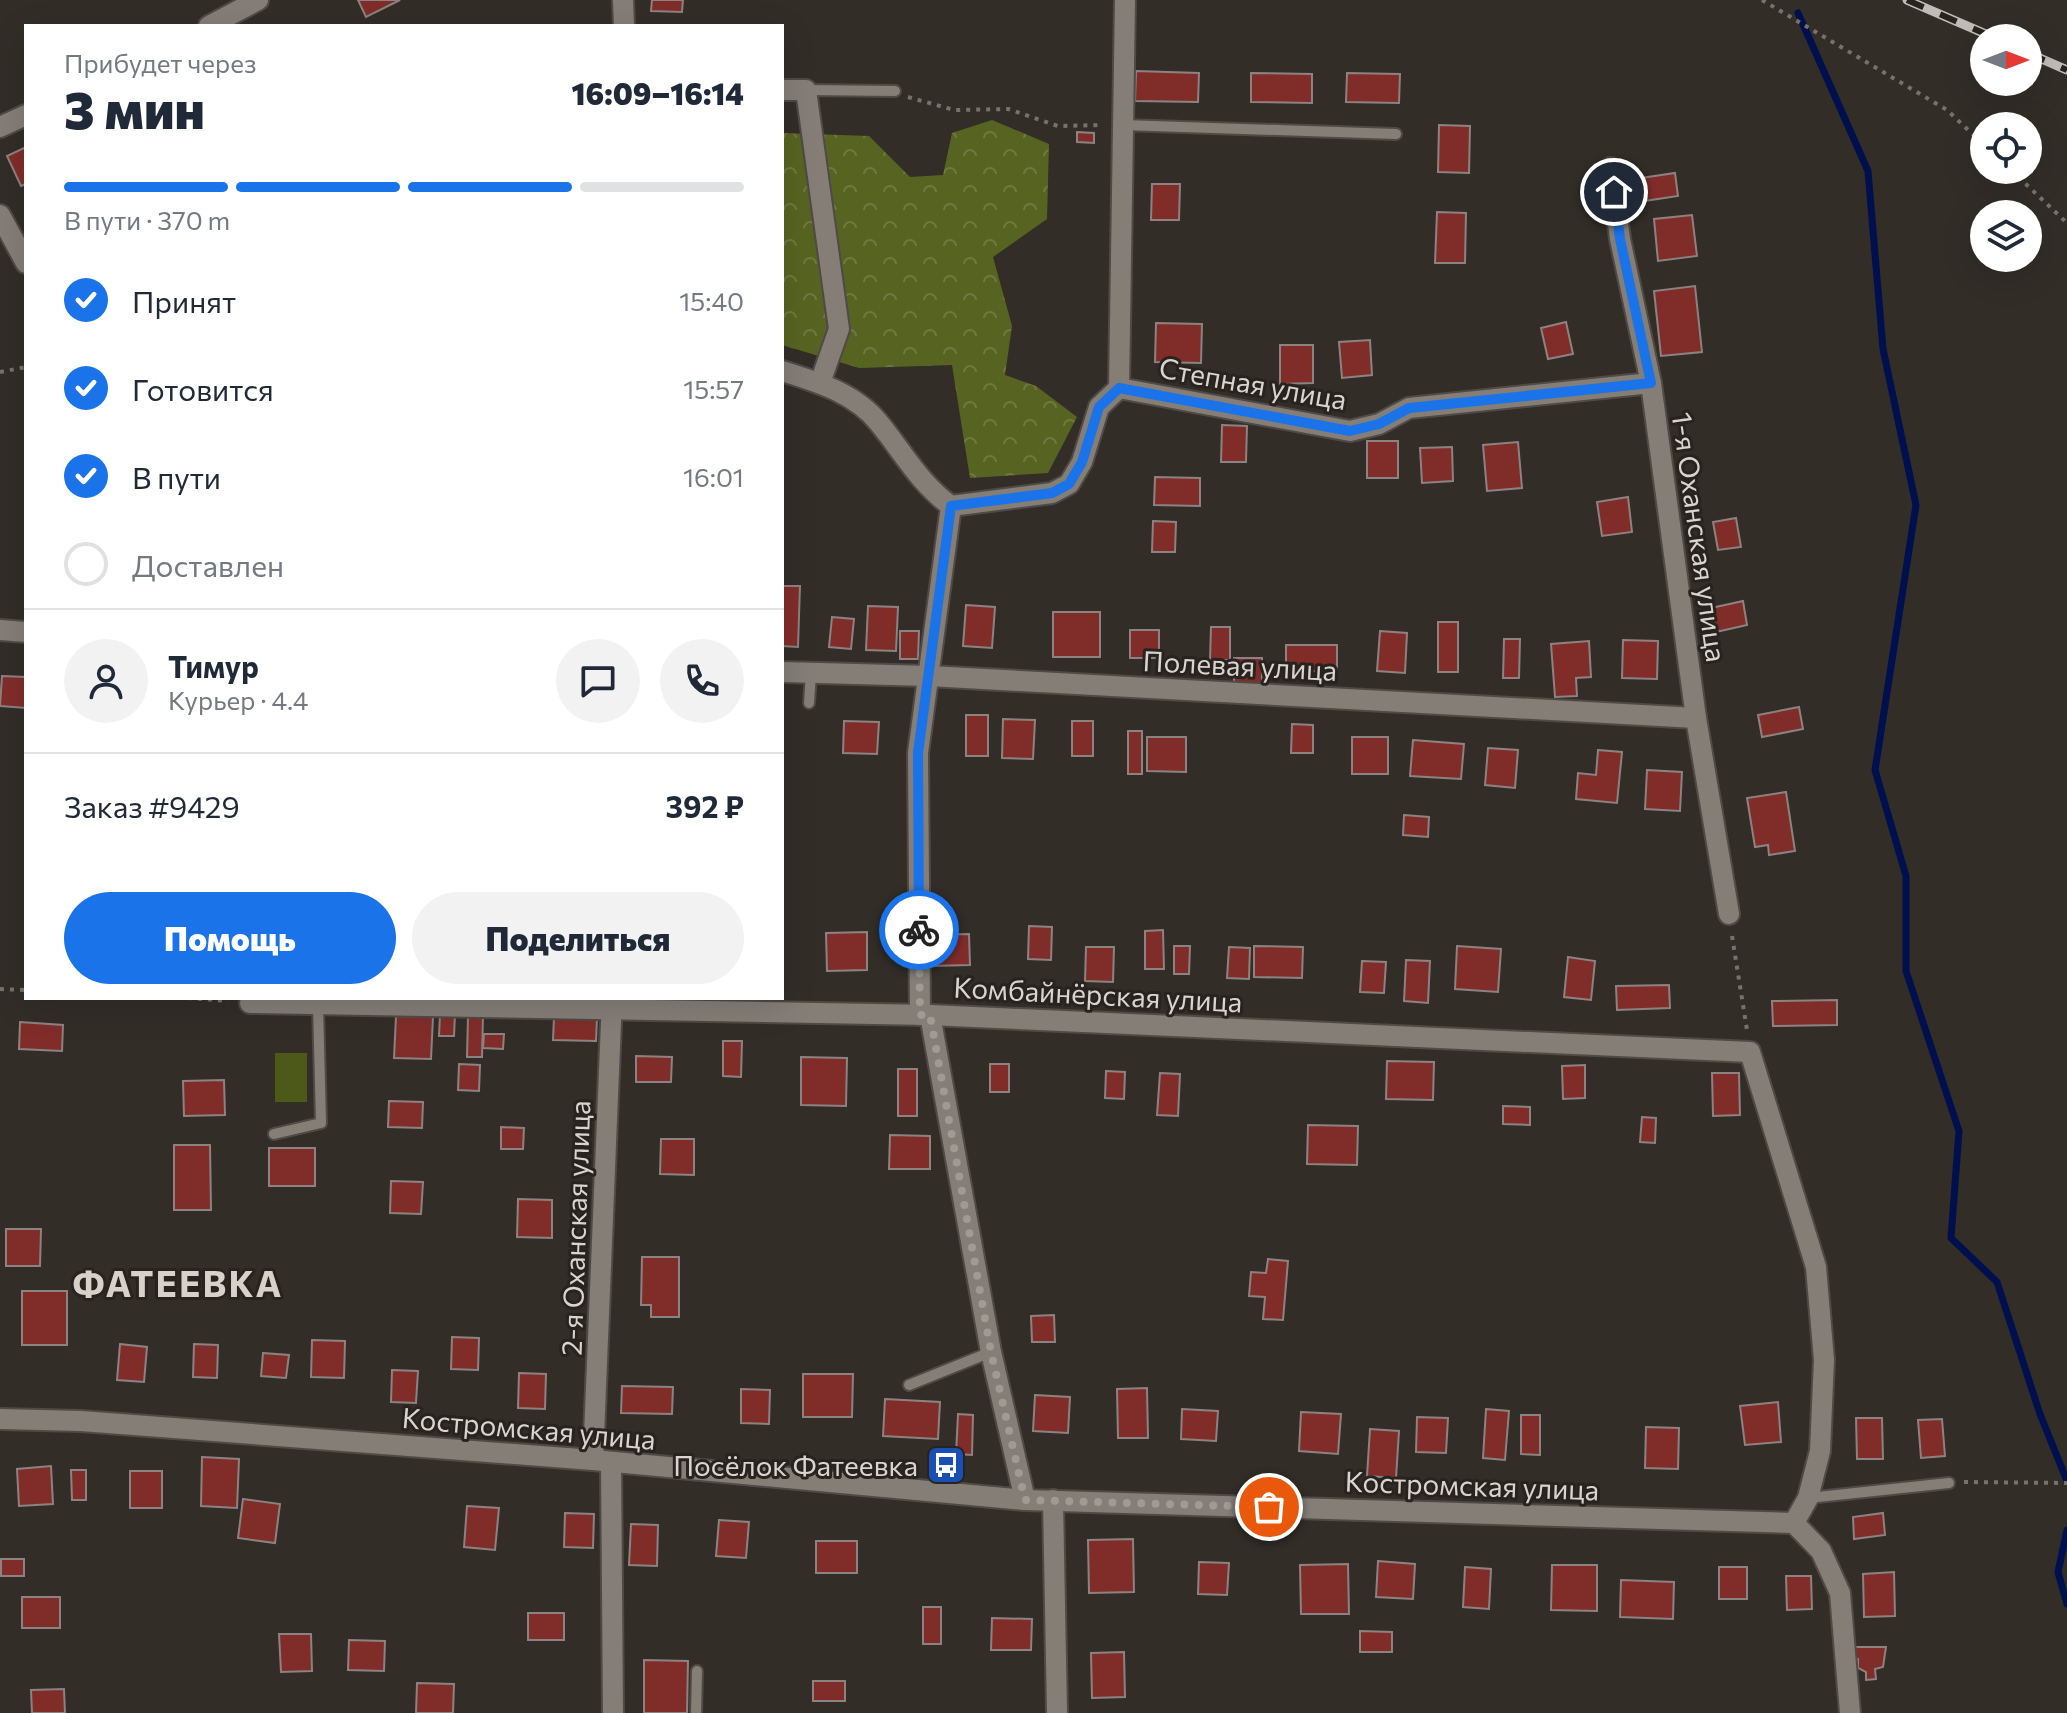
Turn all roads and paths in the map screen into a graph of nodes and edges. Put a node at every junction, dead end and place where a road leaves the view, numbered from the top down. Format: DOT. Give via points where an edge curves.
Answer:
graph roads {
  1 [pos="258,0"];
  2 [pos="623,0"];
  3 [pos="1125,0"];
  4 [pos="1762,0"];
  5 [pos="213,24"];
  6 [pos="624,24"];
  7 [pos="784,90"];
  8 [pos="806,90"];
  9 [pos="895,91"];
  10 [pos="24,116"];
  11 [pos="1123,125"];
  12 [pos="0,127"];
  13 [pos="1970,132"];
  14 [pos="1396,134"];
  15 [pos="1611,168"];
  16 [pos="2026,184"];
  17 [pos="0,215"];
  18 [pos="2067,223"];
  19 [pos="24,259"];
  20 [pos="24,367"];
  21 [pos="0,372"];
  22 [pos="784,372"];
  23 [pos="820,383"];
  24 [pos="1651,383"];
  25 [pos="1119,388"];
  26 [pos="951,506"];
  27 [pos="0,630"];
  28 [pos="24,632"];
  29 [pos="784,672"];
  30 [pos="811,673"];
  31 [pos="929,676"];
  32 [pos="809,703"];
  33 [pos="1696,718"];
  34 [pos="1729,914"];
  35 [pos="0,989"];
  36 [pos="24,990"];
  37 [pos="250,1000"];
  38 [pos="612,1002"];
  39 [pos="318,1005"];
  40 [pos="925,1015"];
  41 [pos="1750,1052"];
  42 [pos="274,1134"];
  43 [pos="991,1352"];
  44 [pos="909,1385"];
  45 [pos="0,1419"];
  46 [pos="602,1461"];
  47 [pos="1949,1483"];
  48 [pos="2064,1483"];
  49 [pos="1808,1498"];
  50 [pos="1025,1500"];
  51 [pos="1053,1500"];
  52 [pos="1794,1523"];
  53 [pos="697,1671"];
  54 [pos="613,1713"];
  55 [pos="696,1713"];
  56 [pos="1057,1713"];
  57 [pos="1850,1713"];
  1 -- 5 [label="street"];
  2 -- 6 [label="street"];
  3 -- 11 [label="street"];
  4 -- 13 [label="path" via="1947,110"];
  7 -- 8 [label="street"];
  8 -- 9 [label="lane"];
  8 -- 23 [label="street" via="839,329"];
  9 -- 11 [label="path" via="926,105 1008,109 1058,126"];
  10 -- 12 [label="street"];
  11 -- 14 [label="lane"];
  11 -- 25 [label="street"];
  15 -- 24 [label="street, 1-я Оханская улица" via="1620,239"];
  16 -- 18 [label="path"];
  17 -- 19 [label="street"];
  20 -- 21 [label="path"];
  22 -- 23 [label="street"];
  23 -- 26 [label="street" via="877,420 927,489"];
  24 -- 25 [label="street, Степная улица" via="1409,408 1379,424 1350,431"];
  24 -- 33 [label="street, 1-я Оханская улица"];
  25 -- 26 [label="street, Степная улица" via="1099,407 1082,462 1069,484 1052,493"];
  26 -- 31 [label="street"];
  27 -- 28 [label="street"];
  29 -- 30 [label="street, Полевая улица"];
  30 -- 31 [label="street, Полевая улица"];
  30 -- 32 [label="lane"];
  31 -- 33 [label="street, Полевая улица"];
  31 -- 40 [label="street" via="918,753"];
  33 -- 34 [label="street, 1-я Оханская улица"];
  34 -- 41 [label="path"];
  35 -- 36 [label="path"];
  37 -- 39 [label="street, Комбайнёрская улица"];
  38 -- 39 [label="street, Комбайнёрская улица"];
  38 -- 40 [label="street, Комбайнёрская улица"];
  38 -- 46 [label="street, 2-я Оханская улица"];
  39 -- 42 [label="lane" via="321,1123"];
  40 -- 41 [label="street, Комбайнёрская улица"];
  40 -- 43 [label="street"];
  41 -- 49 [label="street" via="1816,1267 1824,1360 1820,1451"];
  43 -- 44 [label="lane"];
  43 -- 50 [label="street"];
  45 -- 46 [label="street, Костромская улица"];
  46 -- 50 [label="street, Костромская улица"];
  46 -- 54 [label="street, 2-я Оханская улица"];
  47 -- 48 [label="path"];
  47 -- 49 [label="lane"];
  49 -- 52 [label="street"];
  50 -- 51 [label="street, Костромская улица"];
  51 -- 52 [label="street, Костромская улица"];
  51 -- 56 [label="street"];
  52 -- 57 [label="street" via="1821,1551 1840,1593"];
  53 -- 55 [label="lane"];
}
